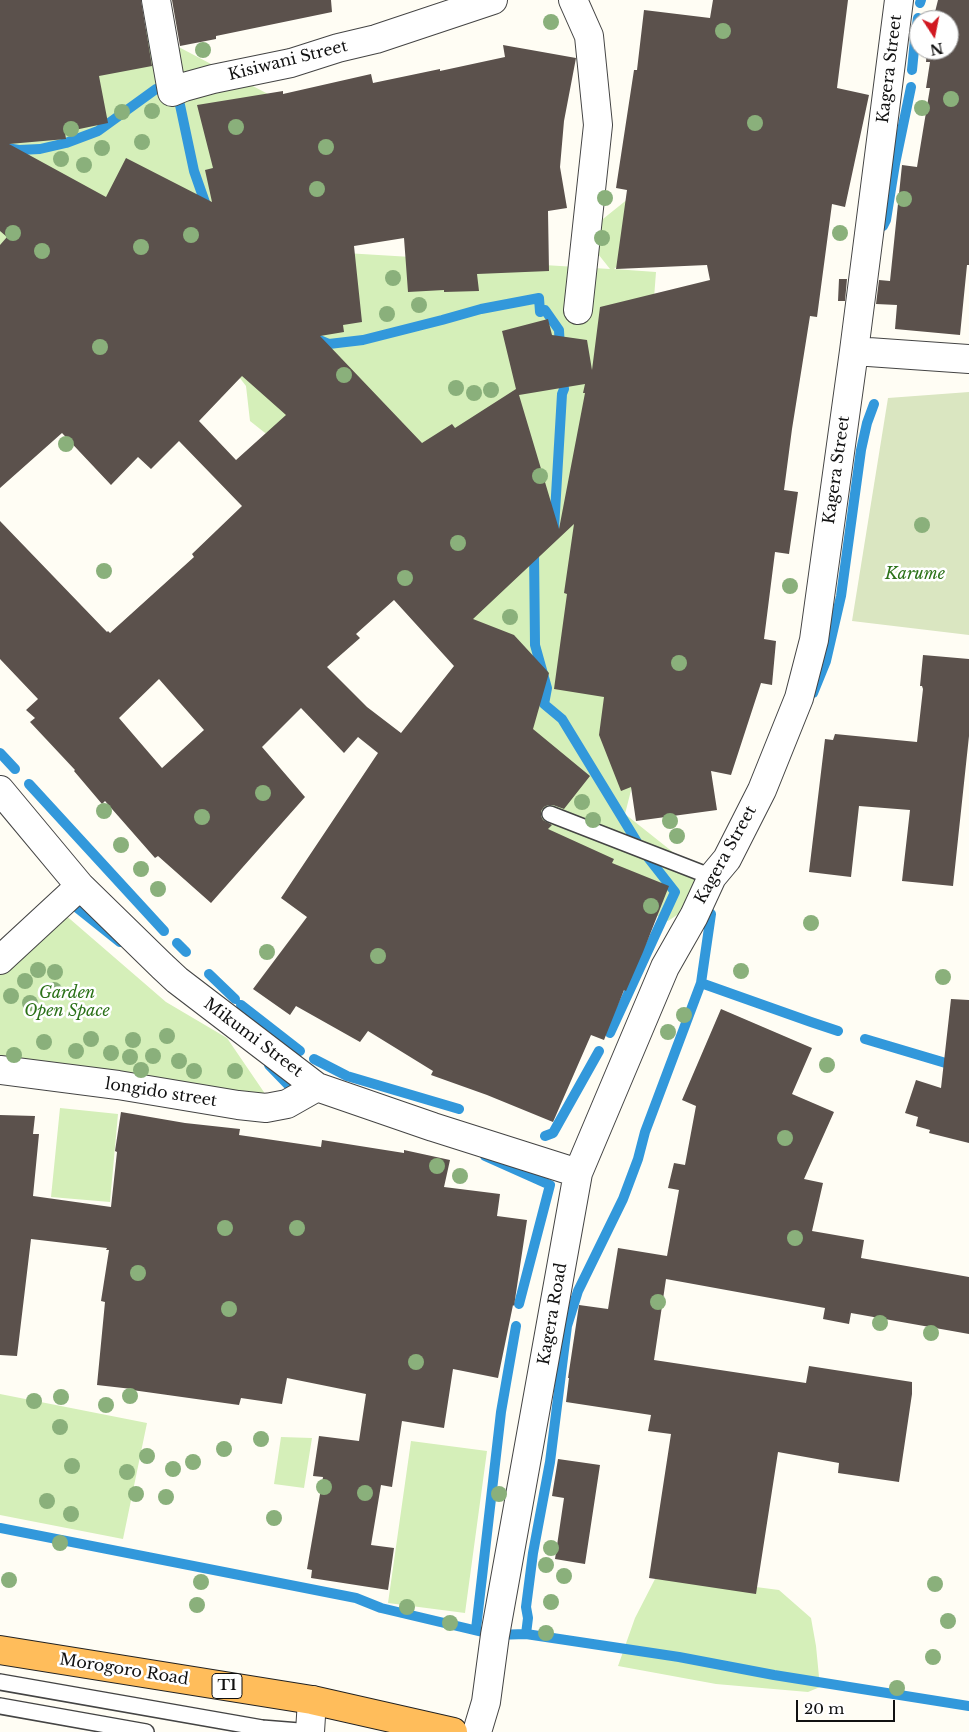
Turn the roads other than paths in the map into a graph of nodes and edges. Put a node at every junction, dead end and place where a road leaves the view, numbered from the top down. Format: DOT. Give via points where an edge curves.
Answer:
graph roads {
  1 [pos="156,0"];
  2 [pos="493,0"];
  3 [pos="573,0"];
  4 [pos="898,0"];
  5 [pos="578,310"];
  6 [pos="854,351"];
  7 [pos="969,359"];
  8 [pos="0,790"];
  9 [pos="550,814"];
  10 [pos="712,877"];
  11 [pos="80,886"];
  12 [pos="694,916"];
  13 [pos="0,960"];
  14 [pos="0,1070"];
  15 [pos="317,1087"];
  16 [pos="578,1173"];
  17 [pos="0,1650"];
  18 [pos="0,1682"];
  19 [pos="312,1700"];
  20 [pos="0,1706"];
  21 [pos="146,1732"];
  22 [pos="311,1732"];
  23 [pos="453,1732"];
  24 [pos="476,1732"];
  1 -- 2 [label="street, Kisiwani Street" via="172,92 376,39"];
  3 -- 5 [label="street" via="589,36 598,125"];
  4 -- 6 [label="street, Kagera Street"];
  6 -- 7 [label="street"];
  6 -- 10 [label="street, Kagera Street" via="814,640 799,698 762,790 726,859"];
  8 -- 11 [label="street, Mikumi Street"];
  9 -- 10 [label="lane"];
  10 -- 12 [label="street, Kagera Street"];
  11 -- 13 [label="street"];
  11 -- 15 [label="street, Mikumi Street" via="177,980"];
  12 -- 16 [label="street, Kagera Road" via="665,968"];
  14 -- 15 [label="street, longido street" via="266,1108 287,1104"];
  15 -- 16 [label="street, Mikumi Street"];
  16 -- 24 [label="street, Kagera Road" via="495,1635 486,1702"];
  17 -- 19 [label="highway, Morogoro Road / T1"];
  18 -- 22 [label="lane, Morogoro Road" via="262,1728"];
  19 -- 22 [label="street"];
  19 -- 23 [label="highway, Morogoro Road / T1"];
  20 -- 21 [label="lane"];
}
